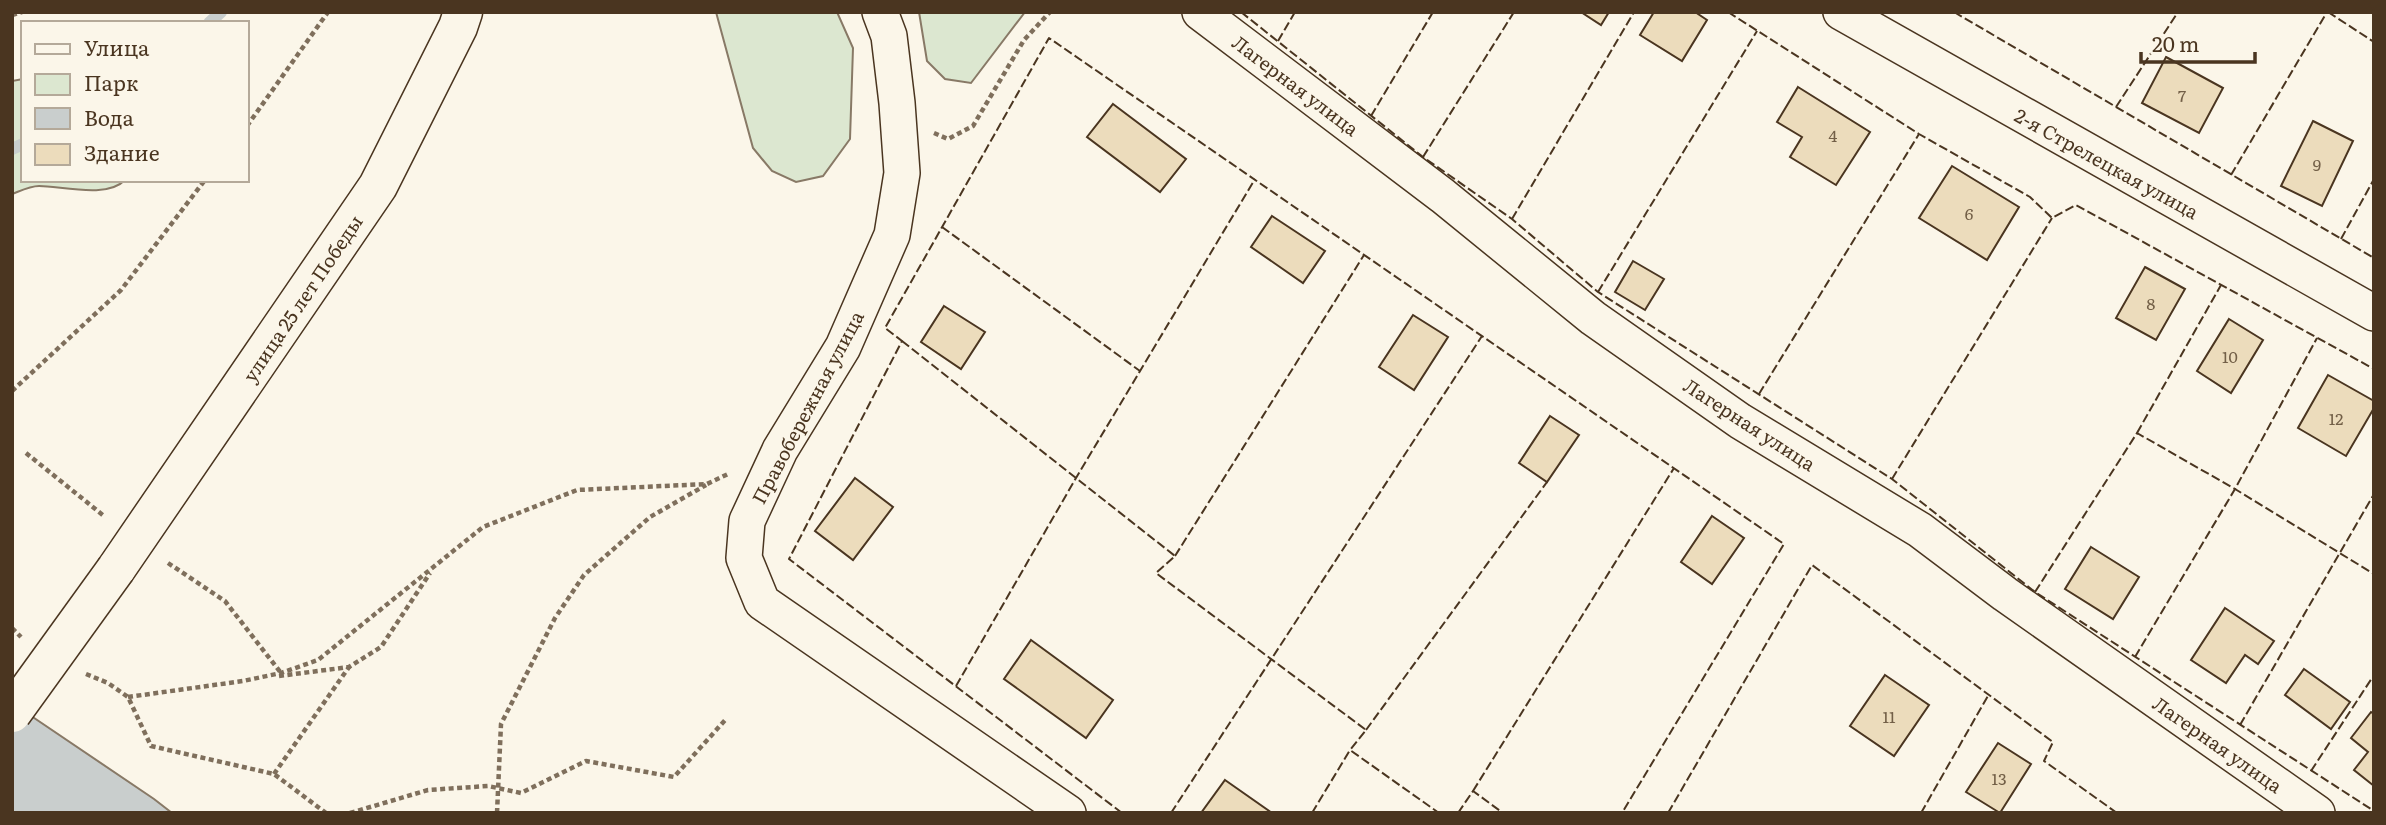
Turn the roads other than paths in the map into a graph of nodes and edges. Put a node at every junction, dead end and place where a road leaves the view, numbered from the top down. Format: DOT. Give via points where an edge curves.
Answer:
graph roads {
  1 [pos="463,12"];
  2 [pos="880,12"];
  3 [pos="1200,12"];
  4 [pos="1841,12"];
  5 [pos="2374,313"];
  6 [pos="12,713"];
  7 [pos="1068,813"];
  8 [pos="2317,813"];
  1 -- 6 [label="main road, улица 25 лет Победы, bridge" via="378,186 126,555"];
  2 -- 7 [label="street, Правобережная улица" via="889,36 902,173 892,235 843,347 780,450 747,521 744,558 762,602"];
  3 -- 8 [label="street, Лагерная улица" via="1443,196 1593,318 1740,421 1920,530"];
  4 -- 5 [label="street, 2-я Стрелецкая улица"];
}
